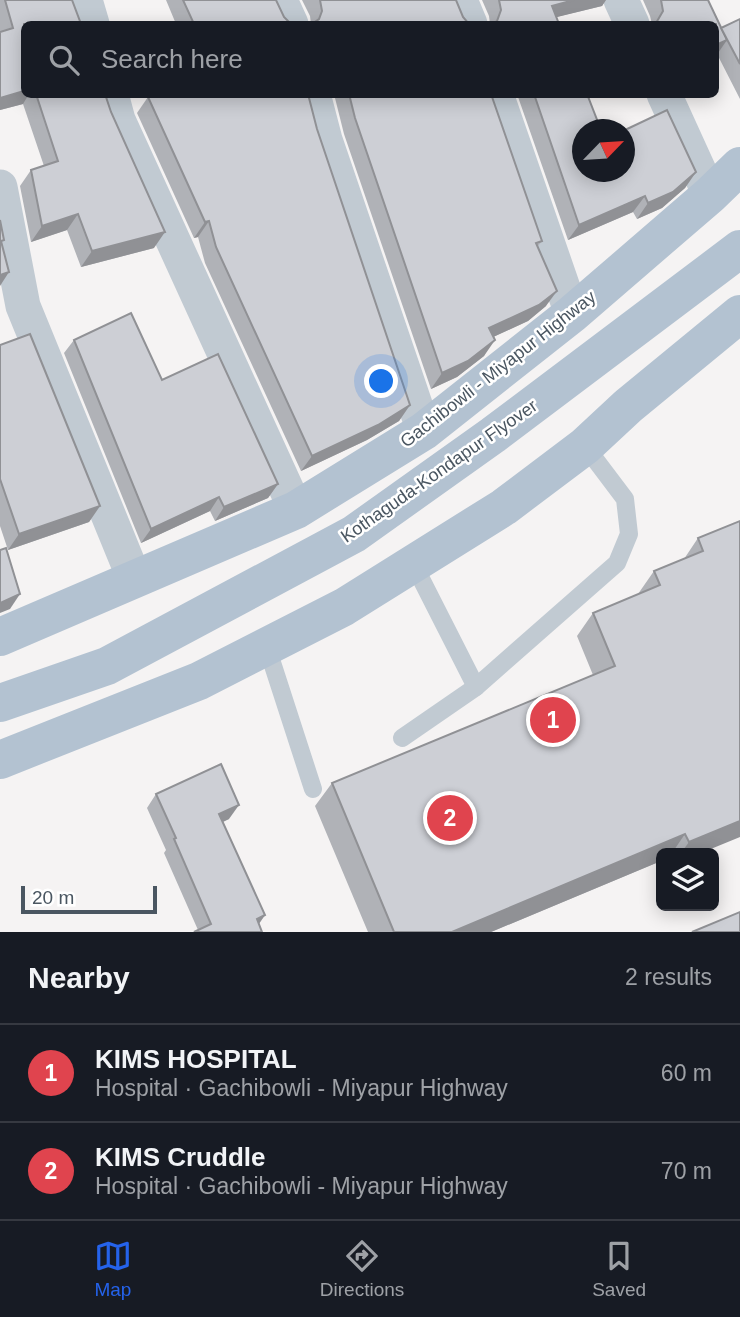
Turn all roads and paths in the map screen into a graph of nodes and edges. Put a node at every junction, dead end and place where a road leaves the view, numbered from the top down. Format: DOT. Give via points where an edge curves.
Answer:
graph roads {
  1 [pos="85,0"];
  2 [pos="280,0"];
  3 [pos="460,0"];
  4 [pos="621,0"];
  5 [pos="91,21"];
  6 [pos="289,21"];
  7 [pos="469,21"];
  8 [pos="631,21"];
  9 [pos="112,98"];
  10 [pos="314,98"];
  11 [pos="497,98"];
  12 [pos="666,98"];
  13 [pos="740,166"];
  14 [pos="0,187"];
  15 [pos="710,195"];
  16 [pos="740,249"];
  17 [pos="12,309"];
  18 [pos="572,314"];
  19 [pos="740,314"];
  20 [pos="424,432"];
  21 [pos="585,446"];
  22 [pos="296,510"];
  23 [pos="413,563"];
  24 [pos="134,578"];
  25 [pos="0,637"];
  26 [pos="267,646"];
  27 [pos="476,687"];
  28 [pos="0,703"];
  29 [pos="402,738"];
  30 [pos="0,760"];
  31 [pos="313,789"];
  1 -- 5 [label="street"];
  2 -- 6 [label="street"];
  3 -- 7 [label="street"];
  4 -- 8 [label="street"];
  9 -- 22 [label="street" via="118,120"];
  10 -- 20 [label="street"];
  11 -- 18 [label="street"];
  12 -- 15 [label="street"];
  13 -- 15 [label="main road, Gachibowli - Miyapur Highway"];
  14 -- 17 [label="street"];
  15 -- 18 [label="main road, Gachibowli - Miyapur Highway"];
  16 -- 28 [label="main road, Kothaguda-Kondapur Flyover" via="355,534 107,666"];
  17 -- 24 [label="street"];
  18 -- 20 [label="main road, Gachibowli - Miyapur Highway"];
  19 -- 21 [label="main road"];
  20 -- 22 [label="main road, Gachibowli - Miyapur Highway"];
  21 -- 23 [label="main road" via="504,507"];
  21 -- 27 [label="lane" via="625,499 629,534 617,564"];
  22 -- 24 [label="main road, Gachibowli - Miyapur Highway"];
  23 -- 26 [label="main road" via="344,607"];
  23 -- 27 [label="lane"];
  24 -- 25 [label="main road, Gachibowli - Miyapur Highway"];
  26 -- 30 [label="main road" via="199,681"];
  26 -- 31 [label="lane"];
  27 -- 29 [label="lane"];
}
